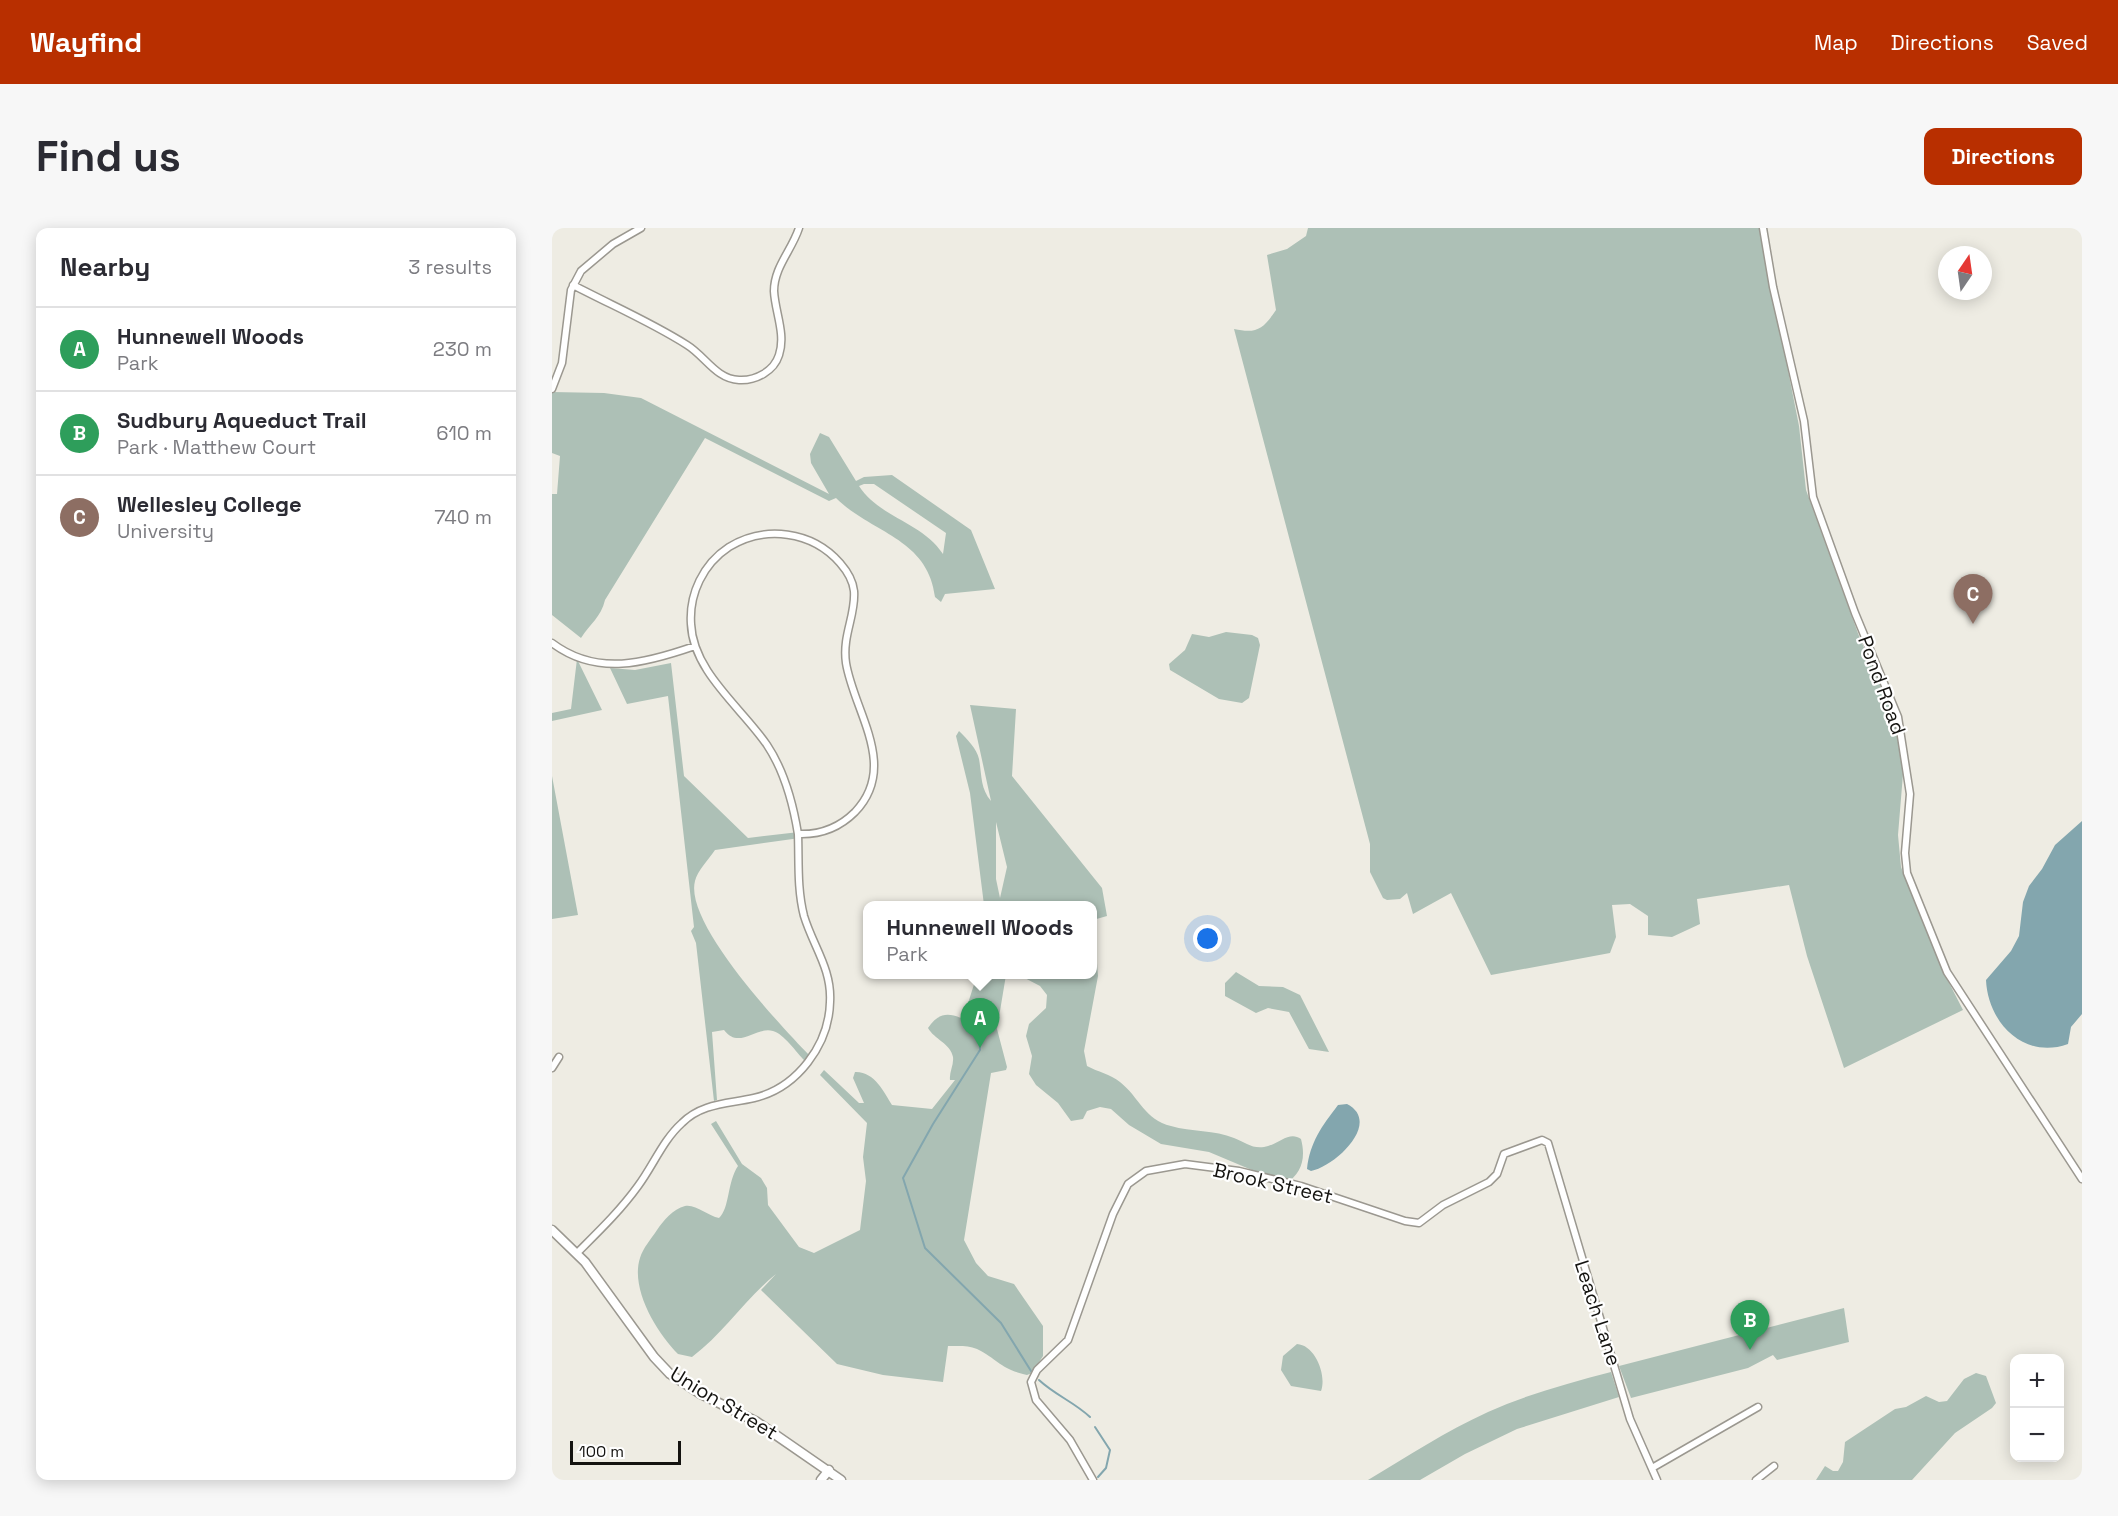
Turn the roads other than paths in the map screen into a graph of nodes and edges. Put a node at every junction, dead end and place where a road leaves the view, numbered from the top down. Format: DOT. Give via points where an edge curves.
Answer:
graph roads {
  1 [pos="641,228"];
  2 [pos="799,228"];
  3 [pos="1763,228"];
  4 [pos="573,285"];
  5 [pos="552,389"];
  6 [pos="552,643"];
  7 [pos="695,646"];
  8 [pos="798,834"];
  9 [pos="559,1058"];
  10 [pos="552,1068"];
  11 [pos="1548,1143"];
  12 [pos="2082,1179"];
  13 [pos="552,1230"];
  14 [pos="577,1253"];
  15 [pos="1758,1407"];
  16 [pos="1774,1466"];
  17 [pos="1652,1468"];
  18 [pos="829,1470"];
  19 [pos="1765,1477"];
  20 [pos="821,1480"];
  21 [pos="841,1480"];
  22 [pos="1093,1480"];
  23 [pos="1657,1480"];
  24 [pos="1756,1480"];
  1 -- 4 [label="street" via="595,258"];
  2 -- 4 [label="street" via="774,291 781,336 779,356 767,373 754,378 728,378 689,346"];
  3 -- 12 [label="street, Pond Road" via="1804,421 1813,496 1898,717 1910,794 1906,873 1947,972"];
  4 -- 5 [label="street" via="562,363"];
  6 -- 7 [label="street" via="579,658 621,665 651,661"];
  7 -- 8 [label="street" via="709,672 772,754 789,791"];
  7 -- 8 [label="street" via="691,616 696,588 711,563 741,541 770,533 799,537 827,551 848,574 854,597 845,633 846,660 873,742 874,771 864,800 845,821 822,832"];
  8 -- 14 [label="street" via="802,906 830,983 828,1019 817,1050 798,1073 774,1091 710,1106 682,1122 630,1196"];
  9 -- 10 [label="street"];
  11 -- 17 [label="street, Leach Lane" via="1628,1413"];
  11 -- 22 [label="street, Brook Street" via="1533,1142 1504,1154 1497,1174 1489,1182 1443,1205 1419,1223 1239,1171 1185,1164 1146,1171 1128,1184 1113,1214 1068,1340 1037,1370 1031,1382 1036,1400 1070,1440"];
  13 -- 14 [label="street, Union Street"];
  14 -- 18 [label="street, Union Street" via="670,1374 757,1422"];
  15 -- 17 [label="street"];
  16 -- 19 [label="street"];
  17 -- 23 [label="street, Leach Lane"];
  18 -- 20 [label="street"];
  18 -- 21 [label="street, Union Street"];
  19 -- 24 [label="street"];
}
